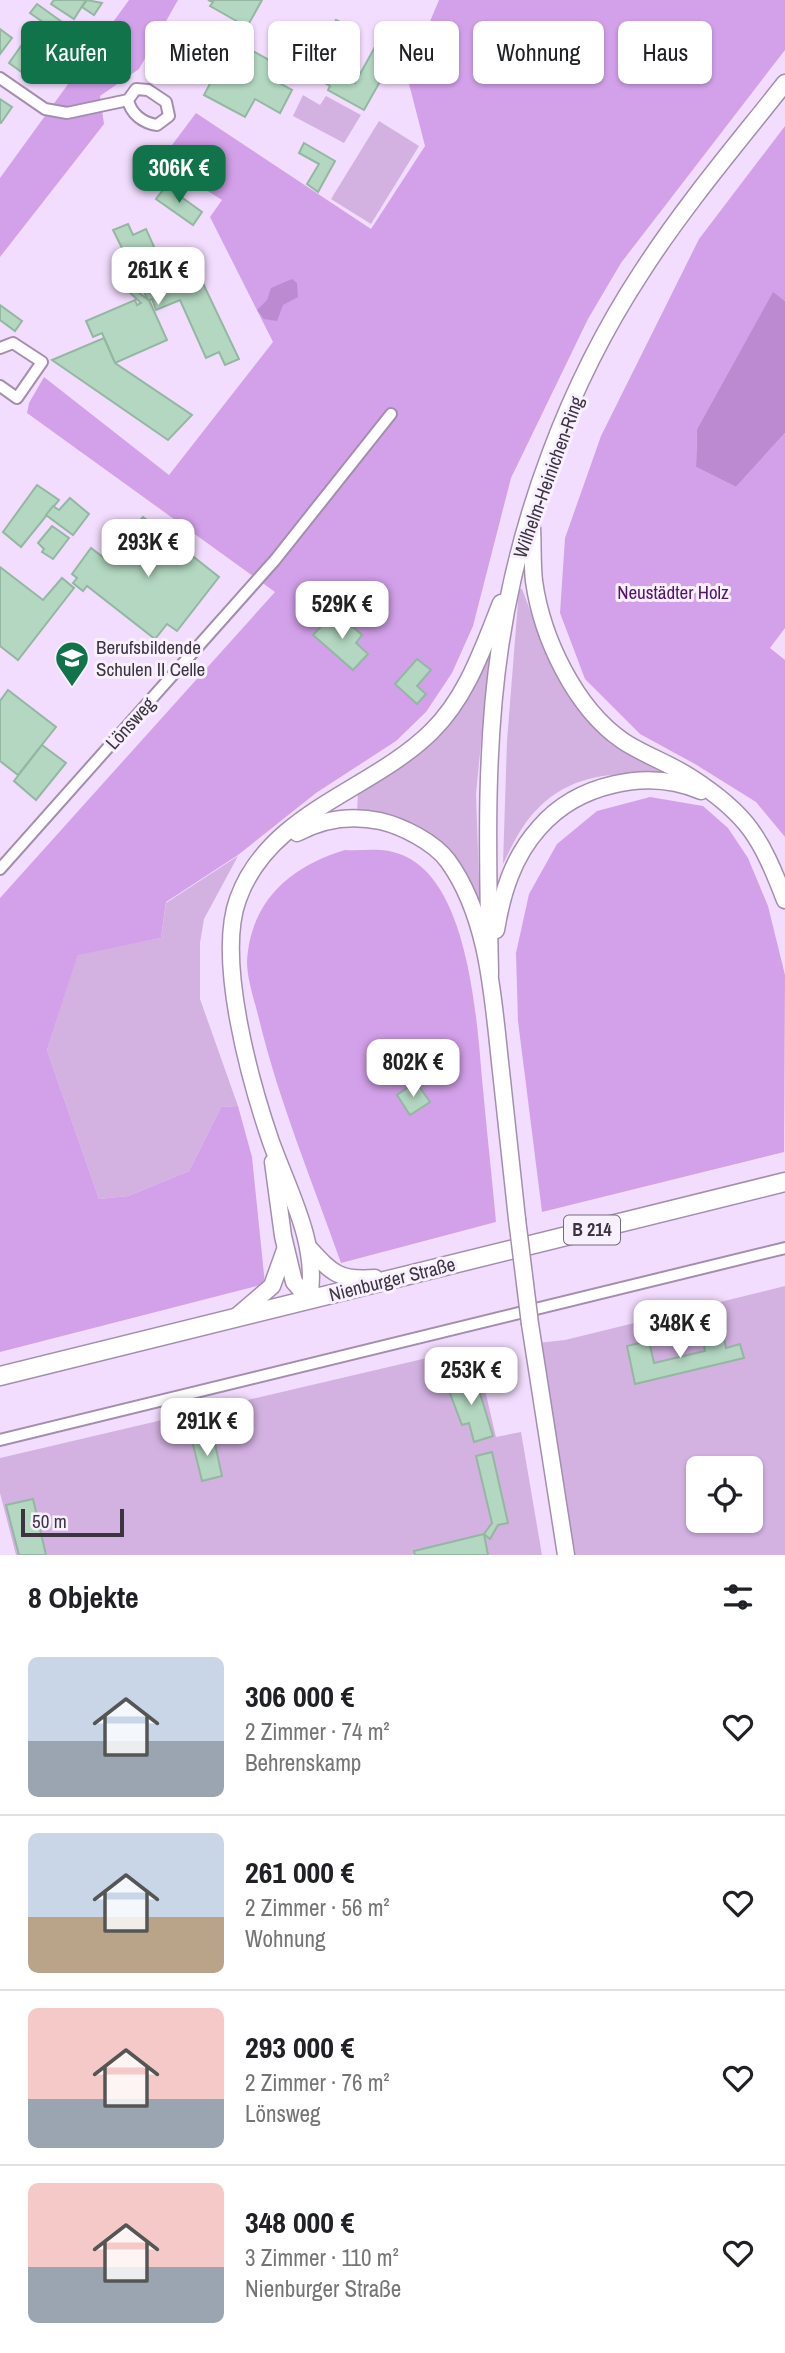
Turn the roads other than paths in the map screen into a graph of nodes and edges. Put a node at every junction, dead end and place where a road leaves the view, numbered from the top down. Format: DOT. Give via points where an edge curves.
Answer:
graph roads {
  1 [pos="0,78"];
  2 [pos="785,83"];
  3 [pos="128,100"];
  4 [pos="0,348"];
  5 [pos="0,386"];
  6 [pos="391,414"];
  7 [pos="532,511"];
  8 [pos="514,571"];
  9 [pos="719,799"];
  10 [pos="261,859"];
  11 [pos="0,869"];
  12 [pos="785,900"];
  13 [pos="490,974"];
  14 [pos="271,1141"];
  15 [pos="785,1172"];
  16 [pos="785,1182"];
  17 [pos="767,1187"];
  18 [pos="285,1248"];
  19 [pos="309,1248"];
  20 [pos="785,1248"];
  21 [pos="405,1276"];
  22 [pos="309,1299"];
  23 [pos="235,1317"];
  24 [pos="0,1376"];
  25 [pos="0,1440"];
  26 [pos="566,1555"];
  1 -- 3 [label="street" via="45,109 67,113"];
  2 -- 7 [label="main road, Wilhelm-Heinichen-Ring" via="640,274 595,354"];
  4 -- 5 [label="street" via="13,343 42,362 17,398"];
  6 -- 11 [label="street, Lönsweg" via="275,560"];
  7 -- 8 [label="main road, Wilhelm-Heinichen-Ring"];
  7 -- 9 [label="main road" via="534,580 540,610 568,676 589,708 622,740 689,776"];
  8 -- 10 [label="main road" via="467,687 433,730 404,755 292,827"];
  8 -- 13 [label="main road, Wilhelm-Heinichen-Ring" via="500,648 491,744"];
  9 -- 12 [label="main road" via="744,819 765,849"];
  9 -- 13 [label="main road" via="689,786 629,780 567,804 540,827 508,878"];
  10 -- 13 [label="main road" via="293,835 330,820 370,819 414,835 446,859 464,889"];
  10 -- 14 [label="main road" via="238,899 230,953 237,1011"];
  13 -- 26 [label="main road, bridge" via="530,1324"];
  14 -- 18 [label="main road"];
  14 -- 19 [label="main road"];
  15 -- 17 [label="main road"];
  16 -- 17 [label="main road, Nienburger Straße / B 214"];
  17 -- 21 [label="main road, Nienburger Straße / B 214"];
  18 -- 22 [label="main road" via="294,1282"];
  18 -- 23 [label="main road" via="272,1286"];
  19 -- 21 [label="main road" via="332,1273 347,1279"];
  19 -- 22 [label="main road" via="313,1278"];
  20 -- 25 [label="street"];
  21 -- 22 [label="main road, Nienburger Straße / B 214"];
  22 -- 23 [label="main road, Nienburger Straße / B 214"];
  23 -- 24 [label="main road, Nienburger Straße / B 214"];
}
